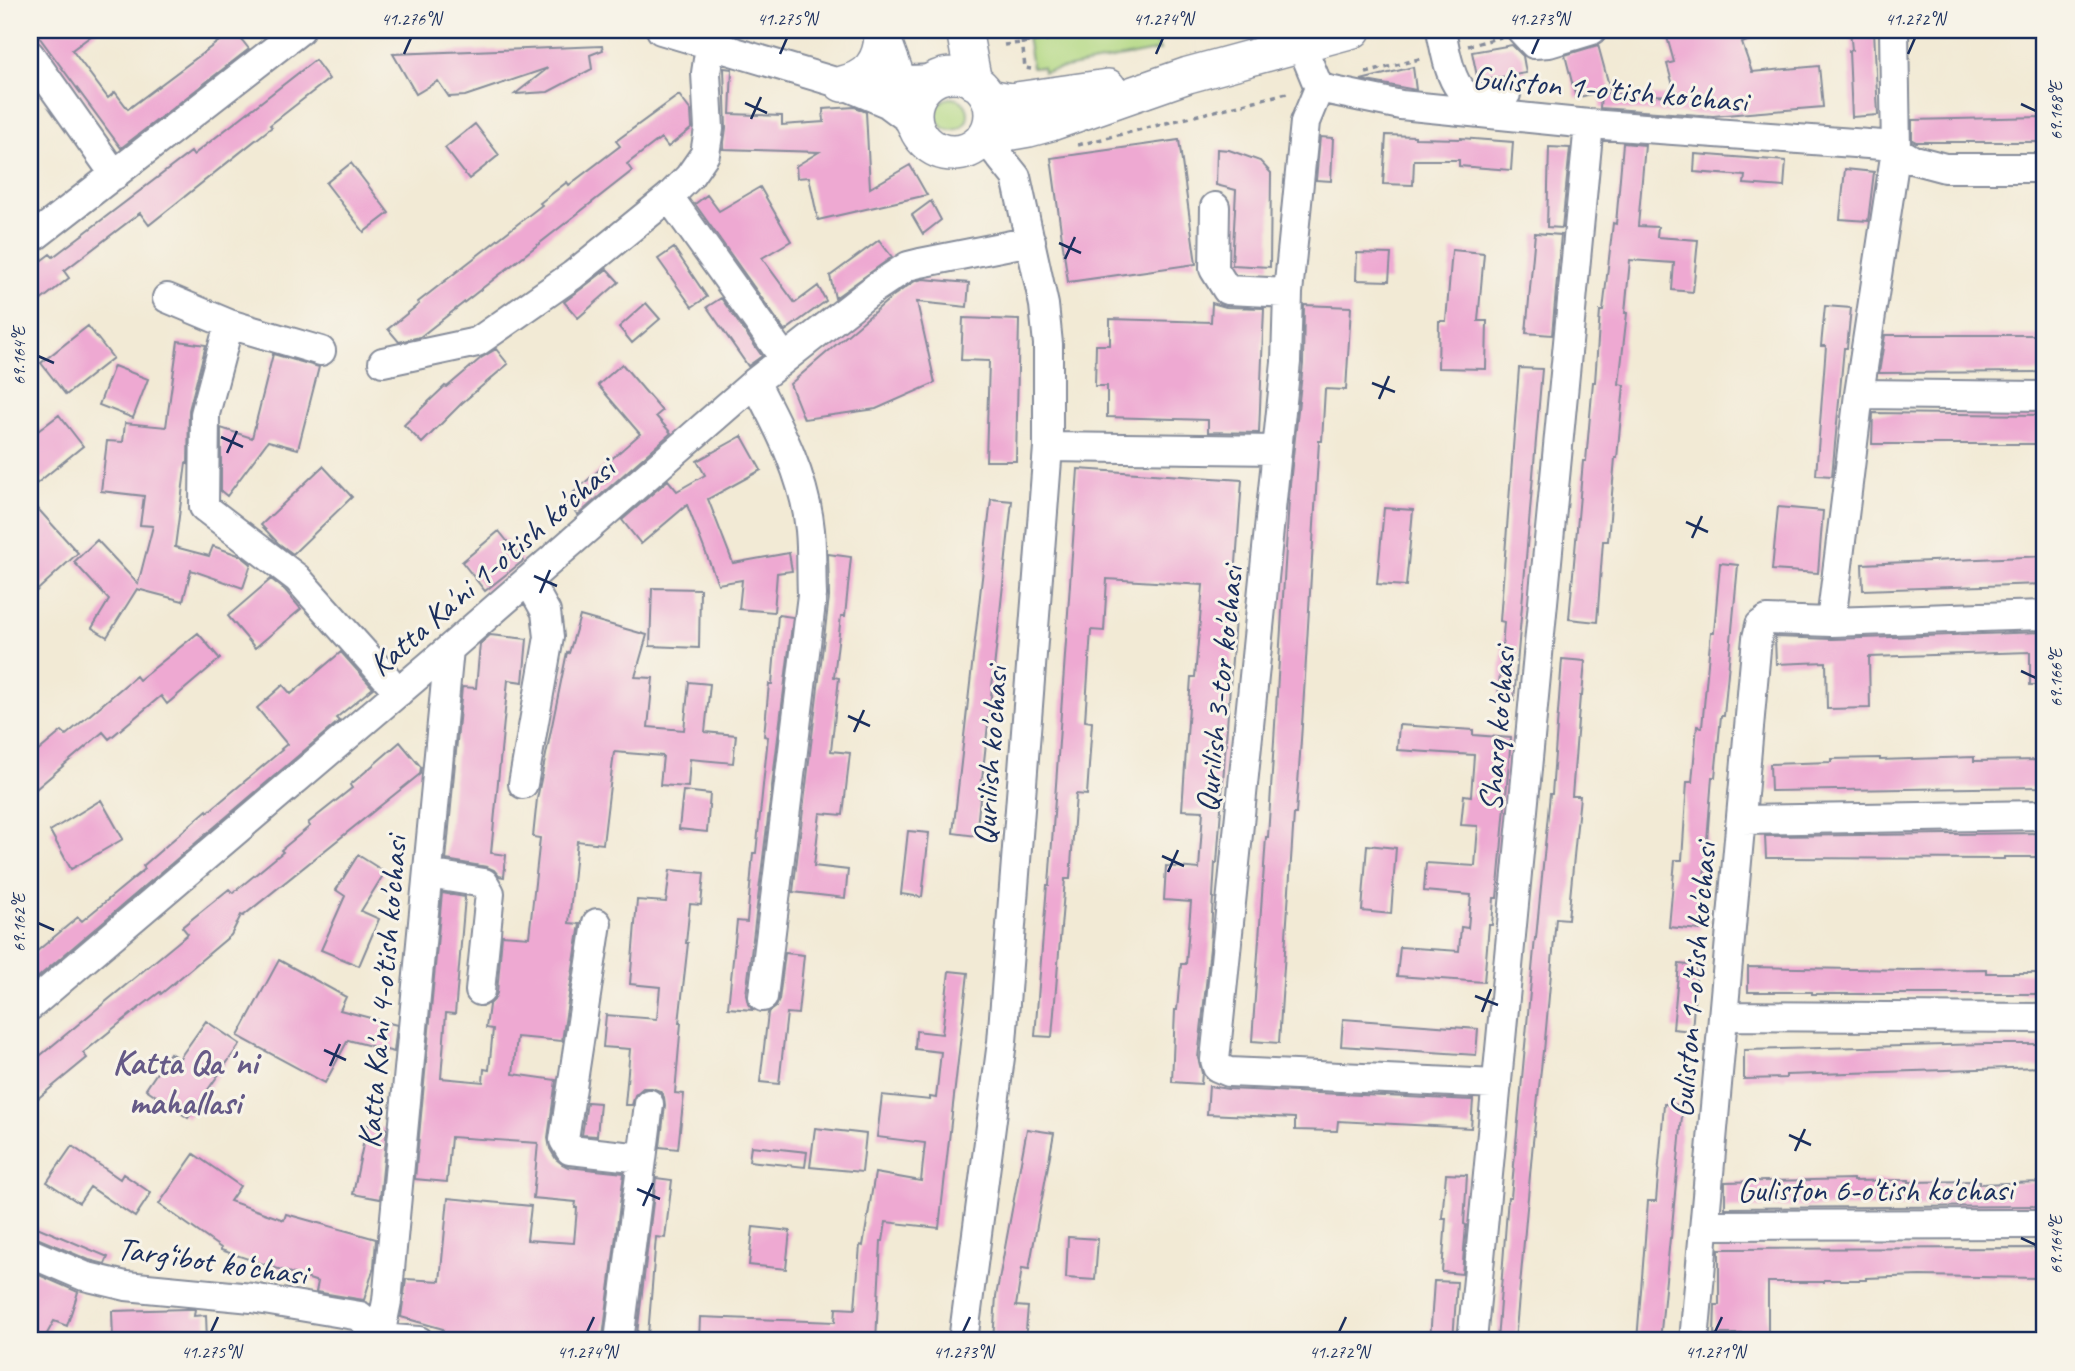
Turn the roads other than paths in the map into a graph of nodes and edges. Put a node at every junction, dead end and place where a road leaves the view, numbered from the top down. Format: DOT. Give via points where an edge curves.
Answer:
graph roads {
  1 [pos="300,30"];
  2 [pos="661,30"];
  3 [pos="964,30"];
  4 [pos="1353,30"];
  5 [pos="1441,30"];
  6 [pos="1521,30"];
  7 [pos="1591,30"];
  8 [pos="1895,30"];
  9 [pos="882,33"];
  10 [pos="710,38"];
  11 [pos="1301,44"];
  12 [pos="30,55"];
  13 [pos="1188,75"];
  14 [pos="937,79"];
  15 [pos="899,80"];
  16 [pos="842,84"];
  17 [pos="1319,88"];
  18 [pos="982,90"];
  19 [pos="1506,94"];
  20 [pos="914,123"];
  21 [pos="1589,124"];
  22 [pos="1029,129"];
  23 [pos="984,137"];
  24 [pos="1896,150"];
  25 [pos="2045,168"];
  26 [pos="116,175"];
  27 [pos="1016,177"];
  28 [pos="669,197"];
  29 [pos="1215,207"];
  30 [pos="30,240"];
  31 [pos="1031,241"];
  32 [pos="1288,293"];
  33 [pos="167,298"];
  34 [pos="229,324"];
  35 [pos="321,351"];
  36 [pos="784,358"];
  37 [pos="383,362"];
  38 [pos="755,382"];
  39 [pos="1859,394"];
  40 [pos="2045,396"];
  41 [pos="1048,447"];
  42 [pos="1277,450"];
  43 [pos="528,580"];
  44 [pos="2045,615"];
  45 [pos="1830,622"];
  46 [pos="449,649"];
  47 [pos="399,692"];
  48 [pos="523,784"];
  49 [pos="2045,815"];
  50 [pos="1742,820"];
  51 [pos="428,874"];
  52 [pos="597,923"];
  53 [pos="481,991"];
  54 [pos="763,997"];
  55 [pos="30,1006"];
  56 [pos="1724,1016"];
  57 [pos="2045,1018"];
  58 [pos="1497,1084"];
  59 [pos="649,1104"];
  60 [pos="642,1158"];
  61 [pos="2045,1223"];
  62 [pos="1705,1225"];
  63 [pos="30,1253"];
  64 [pos="379,1340"];
  65 [pos="419,1341"];
  66 [pos="619,1341"];
  67 [pos="963,1341"];
  68 [pos="1472,1341"];
  69 [pos="1694,1341"];
  1 -- 26 [label="street"];
  2 -- 10 [label="street"];
  3 -- 18 [label="main road"];
  4 -- 11 [label="main road"];
  5 -- 19 [label="street" via="1457,87 1471,97"];
  6 -- 7 [label="street" via="1534,44"];
  8 -- 24 [label="street"];
  9 -- 15 [label="main road"];
  9 -- 16 [label="main road" via="879,58 872,68"];
  10 -- 16 [label="street"];
  10 -- 28 [label="street" via="705,155"];
  11 -- 13 [label="main road"];
  11 -- 17 [label="street"];
  12 -- 26 [label="street"];
  13 -- 18 [label="main road" via="1010,101"];
  13 -- 22 [label="main road"];
  14 -- 15 [label="street"];
  14 -- 18 [label="main road" via="956,75"];
  14 -- 20 [label="main road" via="917,97"];
  15 -- 16 [label="street"];
  15 -- 20 [label="main road"];
  16 -- 20 [label="street" via="887,103"];
  17 -- 21 [label="street, Guliston 1-o'tish ko'chasi" via="1401,105"];
  17 -- 32 [label="street, Qurilish 3-tor ko'chasi" via="1306,122"];
  18 -- 23 [label="main road" via="991,120"];
  20 -- 23 [label="main road" via="924,141 947,153 965,152"];
  21 -- 24 [label="street, Guliston 1-o'tish ko'chasi" via="1882,145"];
  21 -- 58 [label="street, Sharq ko'chasi"];
  22 -- 23 [label="main road"];
  22 -- 27 [label="street, Qurilish ko'chasi"];
  23 -- 27 [label="street, Qurilish ko'chasi"];
  24 -- 25 [label="street, Guliston 1-o'tish ko'chasi" via="1945,168"];
  24 -- 39 [label="street"];
  26 -- 30 [label="street"];
  27 -- 31 [label="street, Qurilish ko'chasi"];
  28 -- 36 [label="street"];
  28 -- 37 [label="street" via="573,275 477,342"];
  29 -- 32 [label="street" via="1214,269 1227,290"];
  31 -- 36 [label="street, Katta Ka'ni 1-o'tish ko'chasi" via="908,266"];
  31 -- 41 [label="street, Qurilish ko'chasi" via="1048,344"];
  32 -- 42 [label="street, Qurilish 3-tor ko'chasi"];
  33 -- 34 [label="street"];
  34 -- 35 [label="street"];
  34 -- 47 [label="street" via="205,414 204,507 297,578"];
  36 -- 38 [label="street, Katta Ka'ni 1-o'tish ko'chasi"];
  38 -- 43 [label="street, Katta Ka'ni 1-o'tish ko'chasi"];
  38 -- 54 [label="street" via="797,472 810,528 812,595"];
  39 -- 40 [label="street"];
  39 -- 45 [label="street"];
  41 -- 42 [label="street"];
  41 -- 67 [label="street, Qurilish ko'chasi" via="1002,1042"];
  42 -- 58 [label="street, Qurilish 3-tor ko'chasi" via="1217,1067 1229,1072"];
  43 -- 46 [label="street, Katta Ka'ni 1-o'tish ko'chasi"];
  43 -- 48 [label="street" via="546,612 548,637"];
  44 -- 45 [label="street"];
  45 -- 50 [label="street, Guliston 1-o'tish ko'chasi" via="1767,620 1760,625"];
  46 -- 47 [label="street, Katta Ka'ni 1-o'tish ko'chasi"];
  46 -- 51 [label="street, Katta Ka'ni 4-o'tish ko'chasi"];
  47 -- 55 [label="street, Katta Ka'ni 1-o'tish ko'chasi"];
  49 -- 50 [label="street"];
  50 -- 56 [label="street, Guliston 1-o'tish ko'chasi"];
  51 -- 53 [label="street" via="484,883 490,893"];
  51 -- 64 [label="street, Katta Ka'ni 4-o'tish ko'chasi" via="387,1301"];
  52 -- 60 [label="street" via="564,1140 570,1150"];
  56 -- 57 [label="street"];
  56 -- 62 [label="street, Guliston 1-o'tish ko'chasi"];
  58 -- 68 [label="street, Sharq ko'chasi"];
  59 -- 60 [label="street"];
  60 -- 66 [label="street"];
  61 -- 62 [label="street, Guliston 6-o'tish ko'chasi"];
  62 -- 69 [label="street, Guliston 1-o'tish ko'chasi"];
  63 -- 64 [label="street, Targ‘ibot ko‘chasi" via="84,1276 126,1286 252,1298 360,1316"];
  64 -- 65 [label="street"];
}
